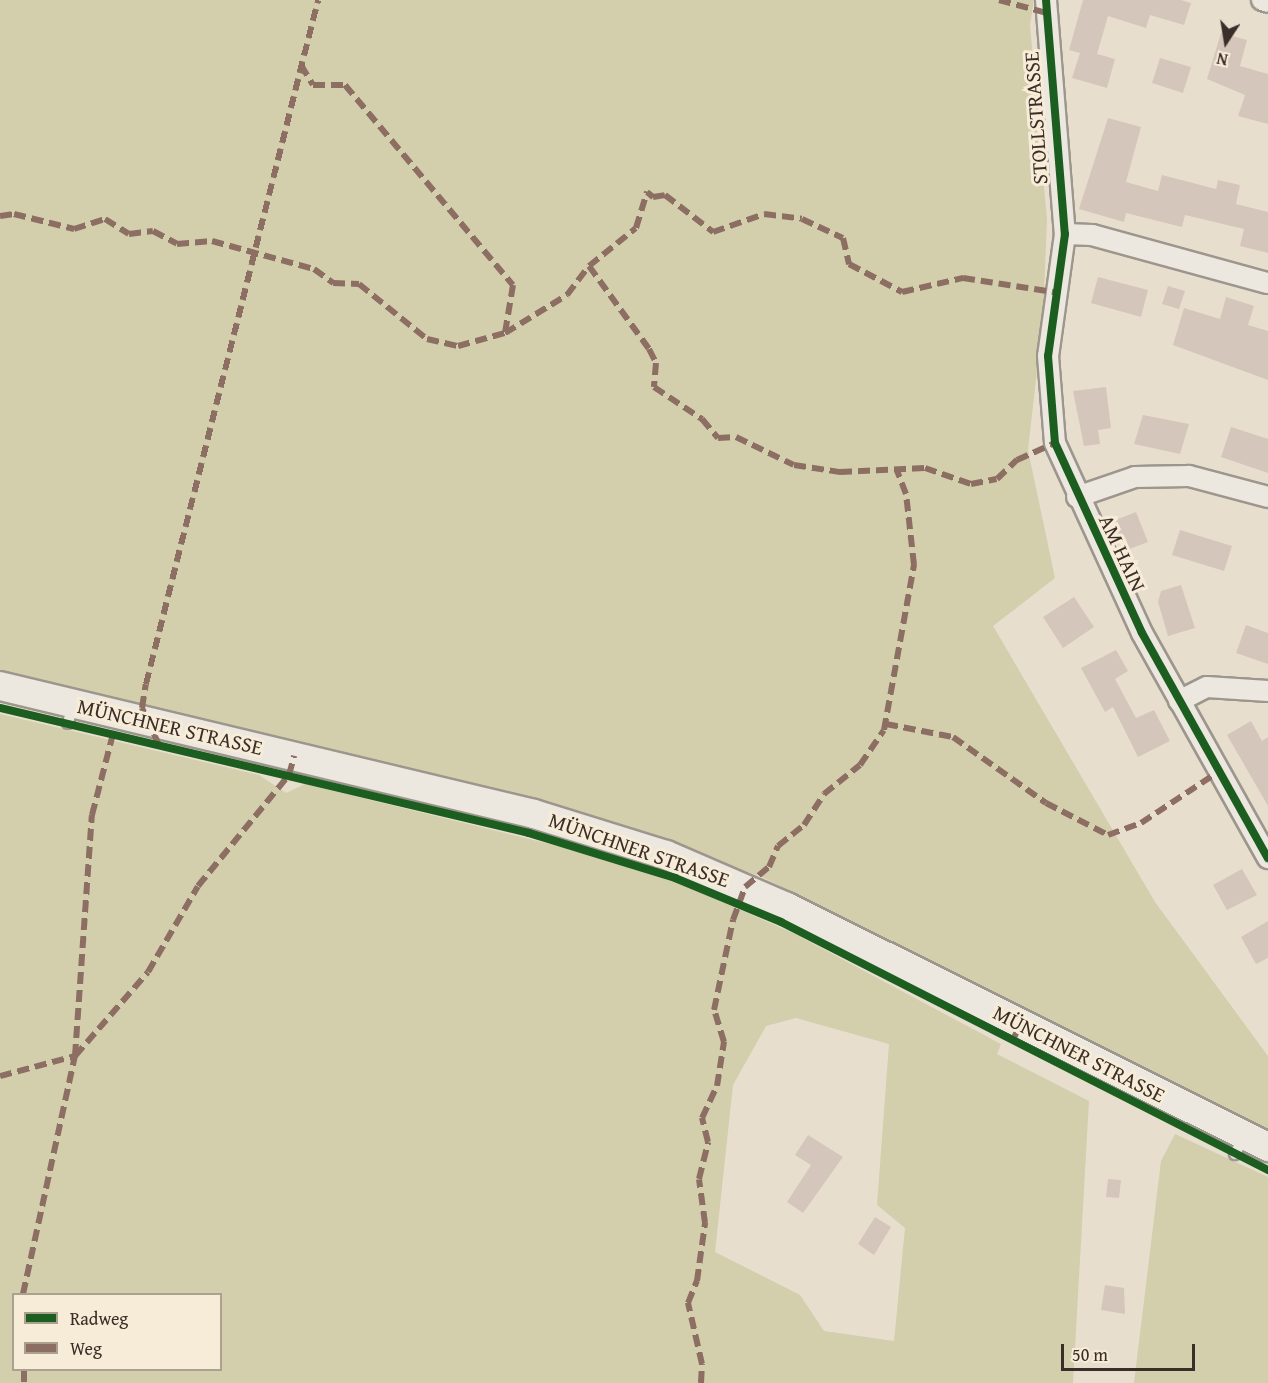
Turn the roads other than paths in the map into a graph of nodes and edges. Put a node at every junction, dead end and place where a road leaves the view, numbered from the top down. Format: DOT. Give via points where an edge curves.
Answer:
graph roads {
  1 [pos="1046,0"];
  2 [pos="1262,0"];
  3 [pos="1268,2"];
  4 [pos="1065,234"];
  5 [pos="1268,283"];
  6 [pos="1077,497"];
  7 [pos="1268,497"];
  8 [pos="0,686"];
  9 [pos="1268,691"];
  10 [pos="1179,701"];
  11 [pos="1268,858"];
  12 [pos="1249,1146"];
  1 -- 4 [label="street, STOLLSTRASSE"];
  2 -- 3 [label="street"];
  4 -- 5 [label="street" via="1092,235"];
  4 -- 6 [label="street, AM HAIN" via="1047,386 1055,443"];
  6 -- 7 [label="street" via="1135,477 1178,476"];
  6 -- 10 [label="street, AM HAIN"];
  8 -- 12 [label="main road, MÜNCHNER STRASSE" via="71,713 532,823 746,887"];
  9 -- 10 [label="street" via="1207,687"];
  10 -- 11 [label="street, AM HAIN"];
}
